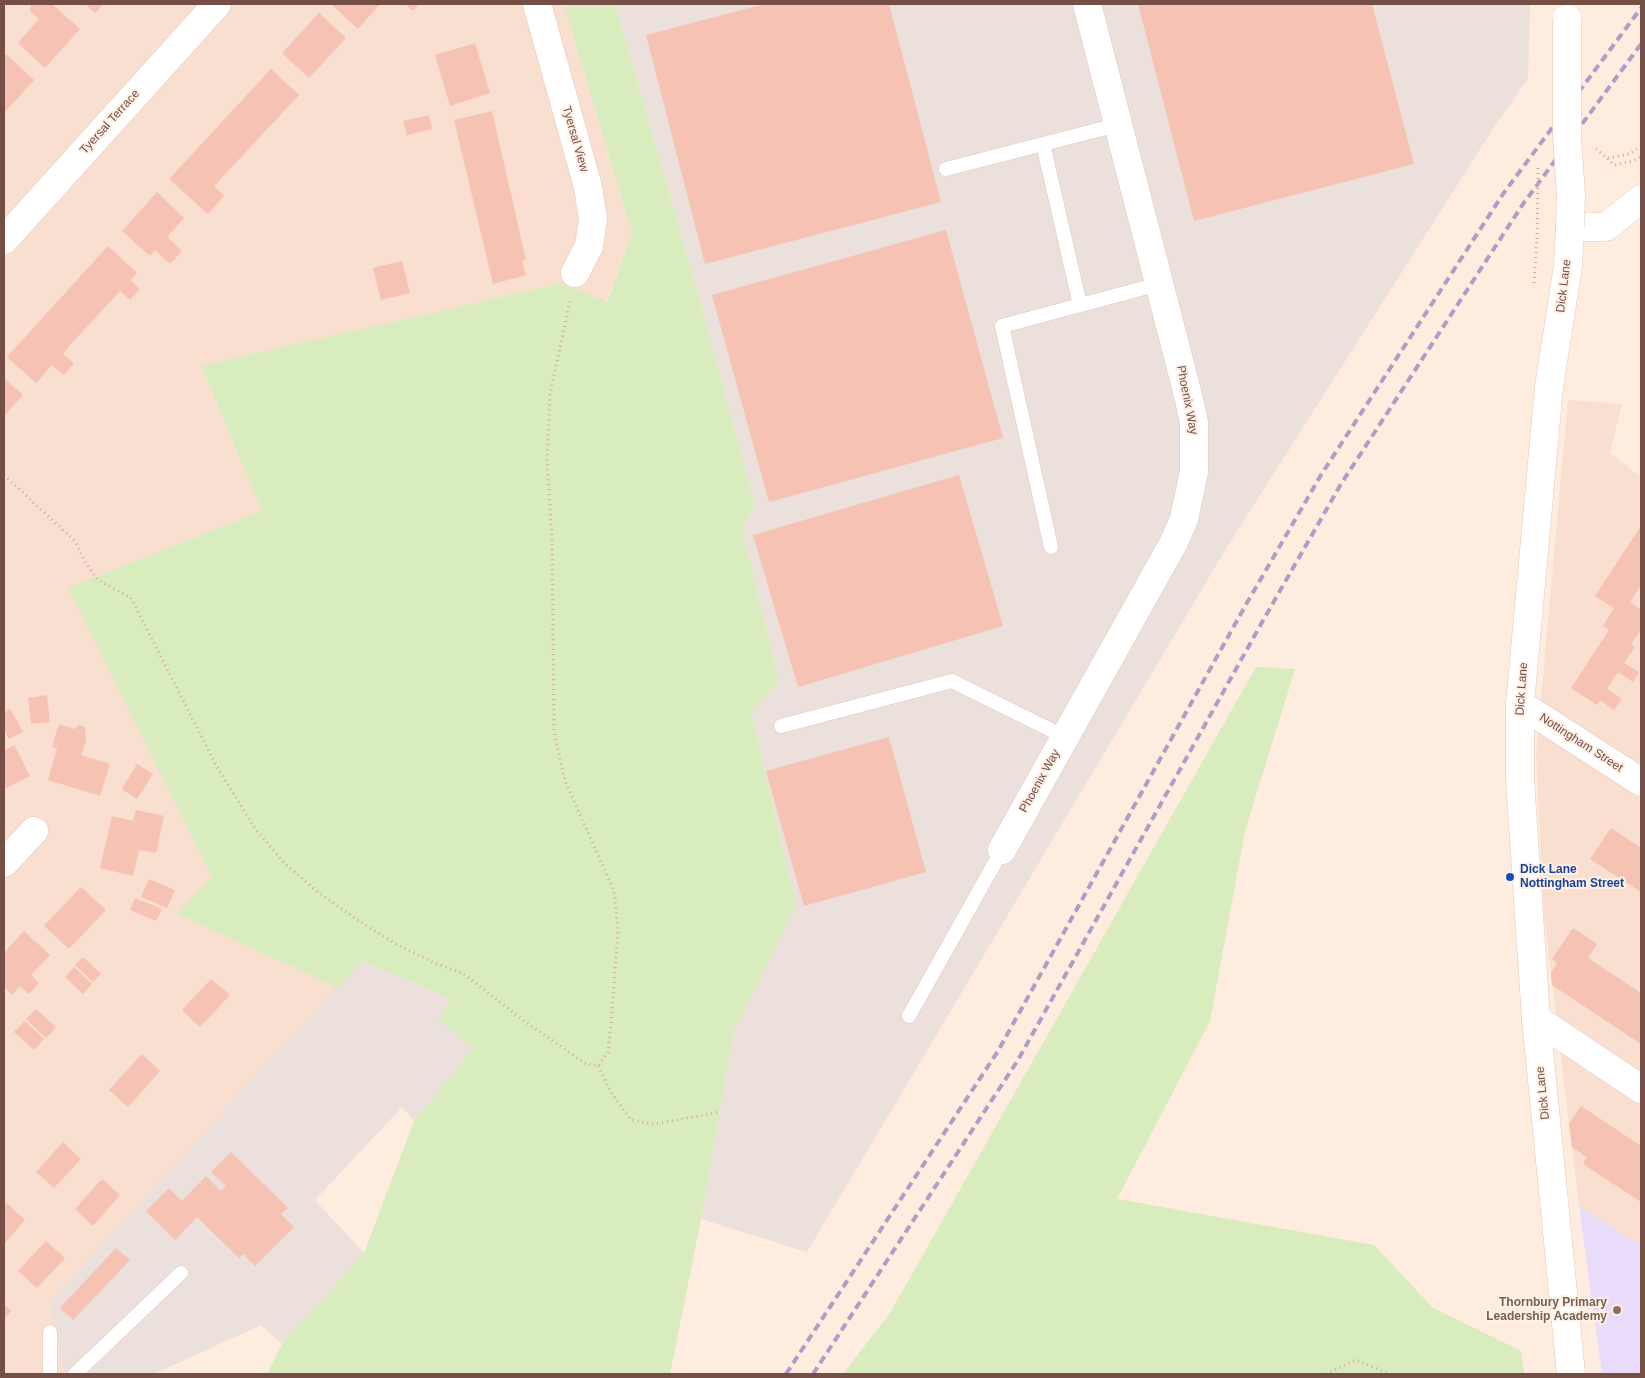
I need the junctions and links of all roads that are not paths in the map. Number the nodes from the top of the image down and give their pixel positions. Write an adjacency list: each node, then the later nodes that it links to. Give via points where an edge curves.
1 (217, 4): 10 (street, Tyersal Terrace)
2 (537, 4): 11 (street, Tyersal View, via 588,187 593,220 589,246)
3 (1086, 4): 5 (street, Phoenix Way)
4 (1568, 12): 9 (street, Dick Lane, bridge)
5 (1117, 125): 6 (lane); 12 (street, Phoenix Way)
6 (1043, 144): 7 (lane); 13 (lane)
7 (946, 169)
8 (1641, 199): 9 (street, via 1606,227)
9 (1570, 228): 15 (street, Dick Lane, via 1567,274 1548,388)
10 (4, 240)
11 (575, 273)
12 (1159, 284): 13 (lane); 17 (street, Phoenix Way, via 1194,423 1195,464 1190,496 1174,542)
13 (1080, 305): 14 (lane, via 1002,326)
14 (1051, 547)
15 (1520, 704): 18 (street, Nottingham Street); 23 (street, Dick Lane, via 1520,779)
16 (781, 726): 17 (lane, via 952,681)
17 (1065, 737): 20 (street, Phoenix Way)
18 (1641, 782)
19 (34, 831): 21 (street)
20 (1002, 850): 22 (lane)
21 (4, 862)
22 (909, 1016)
23 (1536, 1019): 24 (street); 29 (street, Dick Lane)
24 (1641, 1089)
25 (180, 1273): 28 (lane)
26 (50, 1332): 27 (lane)
27 (50, 1374)
28 (75, 1374)
29 (1571, 1374)

